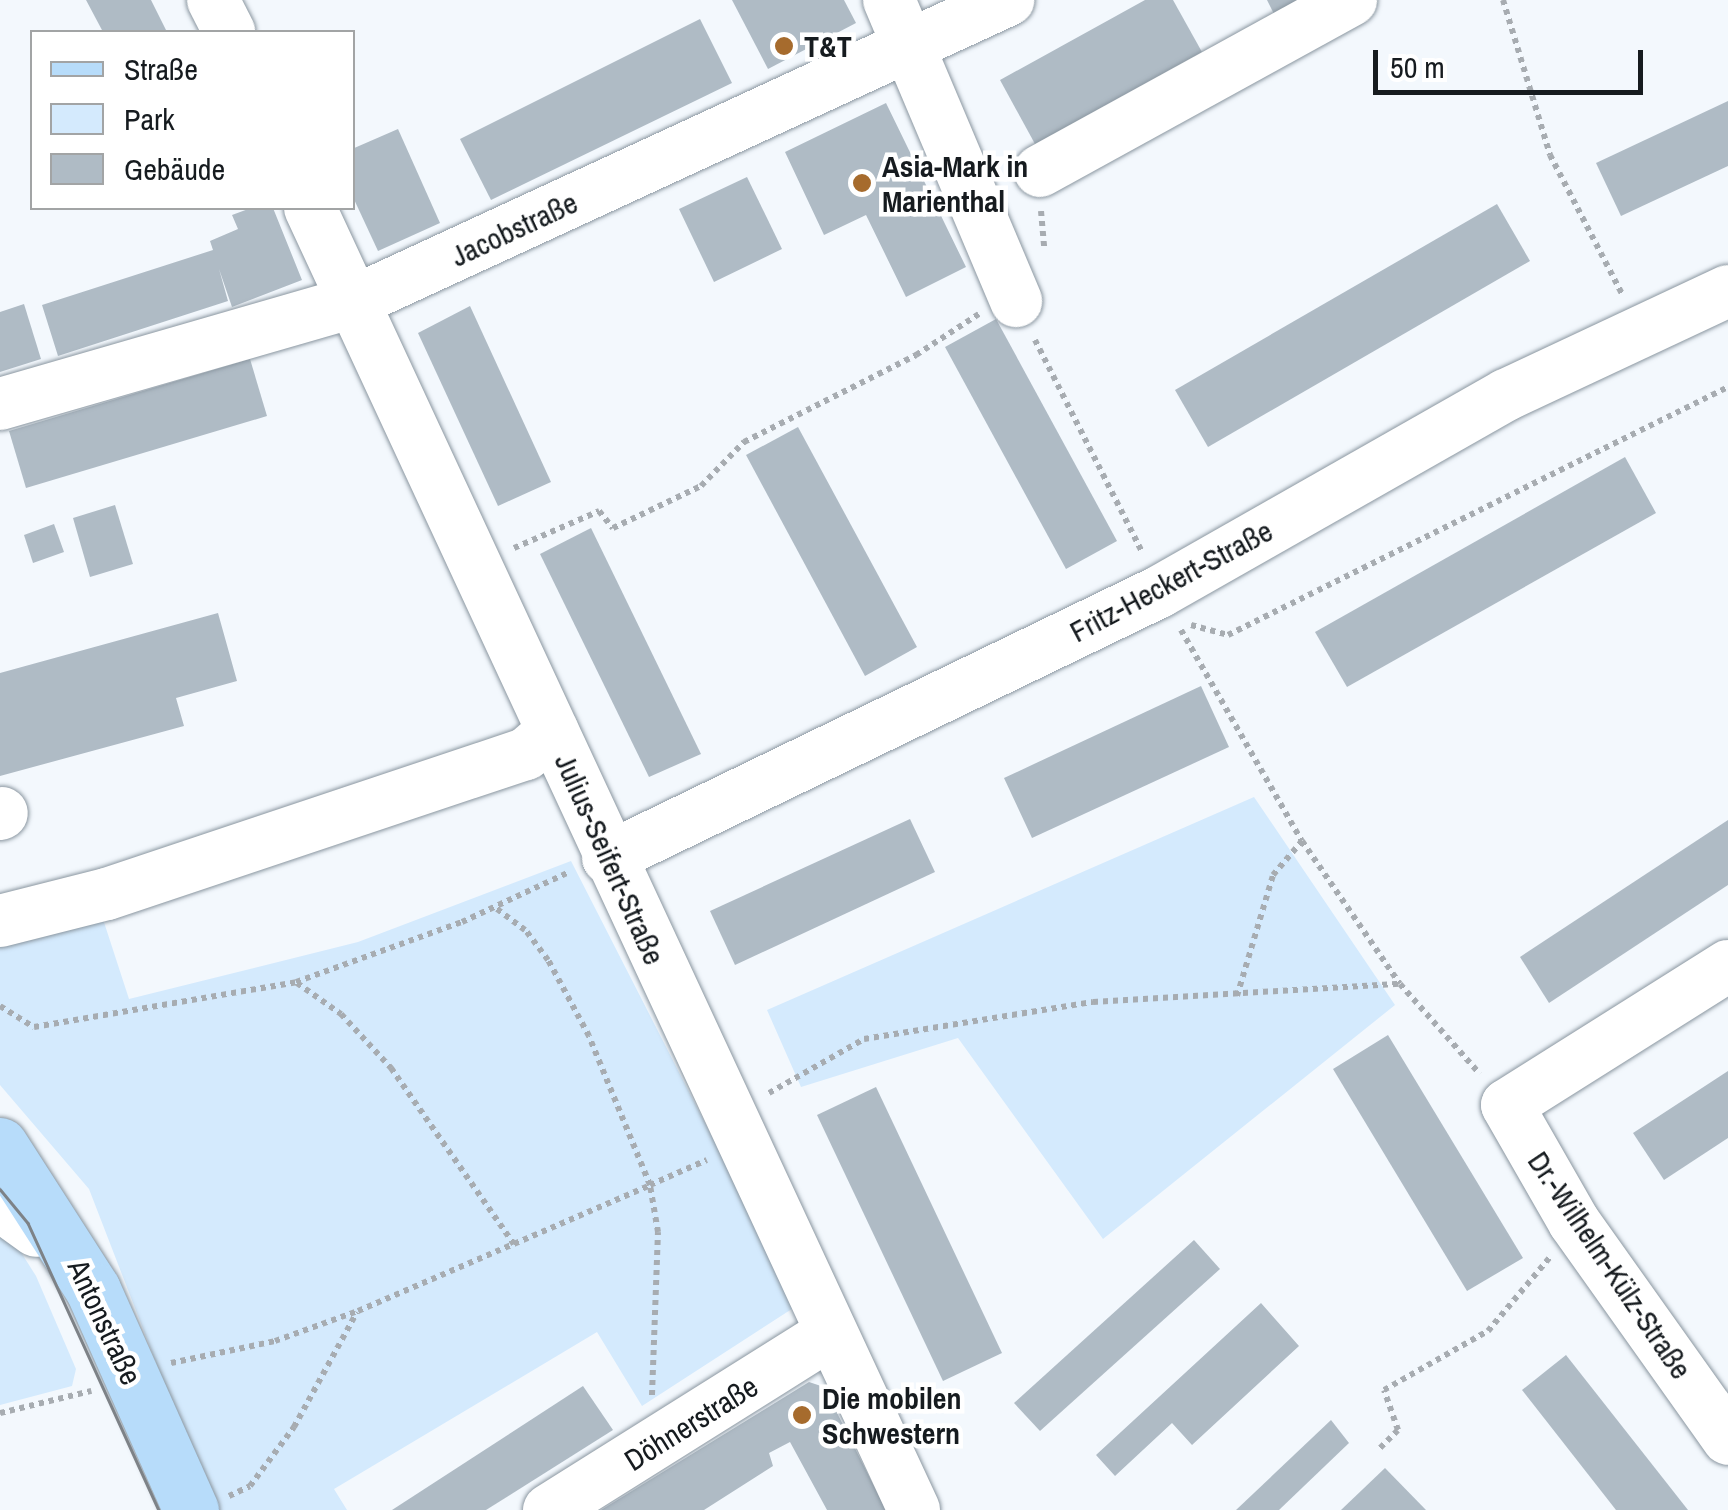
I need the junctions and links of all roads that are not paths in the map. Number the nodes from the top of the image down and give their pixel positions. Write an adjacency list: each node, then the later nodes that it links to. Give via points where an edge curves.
1 (213, 0): 5 (street)
2 (889, 0): 6 (street)
3 (1008, 0): 6 (street, Jacobstraße)
4 (1351, 0): 7 (street)
5 (228, 30)
6 (910, 47): 9 (street); 11 (street, Jacobstraße)
7 (1040, 191)
8 (311, 210): 11 (street, Julius-Seifert-Straße)
9 (1030, 280)
10 (1728, 291): 14 (street, Fritz-Heckert-Straße, via 1506,395 1159,592)
11 (352, 303): 12 (street, Jacobstraße); 13 (street, Julius-Seifert-Straße)
12 (0, 404)
13 (552, 731): 14 (street, Julius-Seifert-Straße); 15 (street, via 526,754 107,894)
14 (608, 858): 18 (street, Julius-Seifert-Straße)
15 (0, 921)
16 (1728, 966): 19 (street, Dr.-Wilhelm-Külz-Straße, via 1507,1105 1574,1222)
17 (13, 1187): 20 (main road, Antonstraße, via 93,1290); 21 (street, Antonstraße)
18 (832, 1334): 22 (street, Döhnerstraße); 23 (street, Julius-Seifert-Straße)
19 (1728, 1439)
20 (206, 1505)
21 (161, 1510)
22 (550, 1510)
23 (914, 1510)

